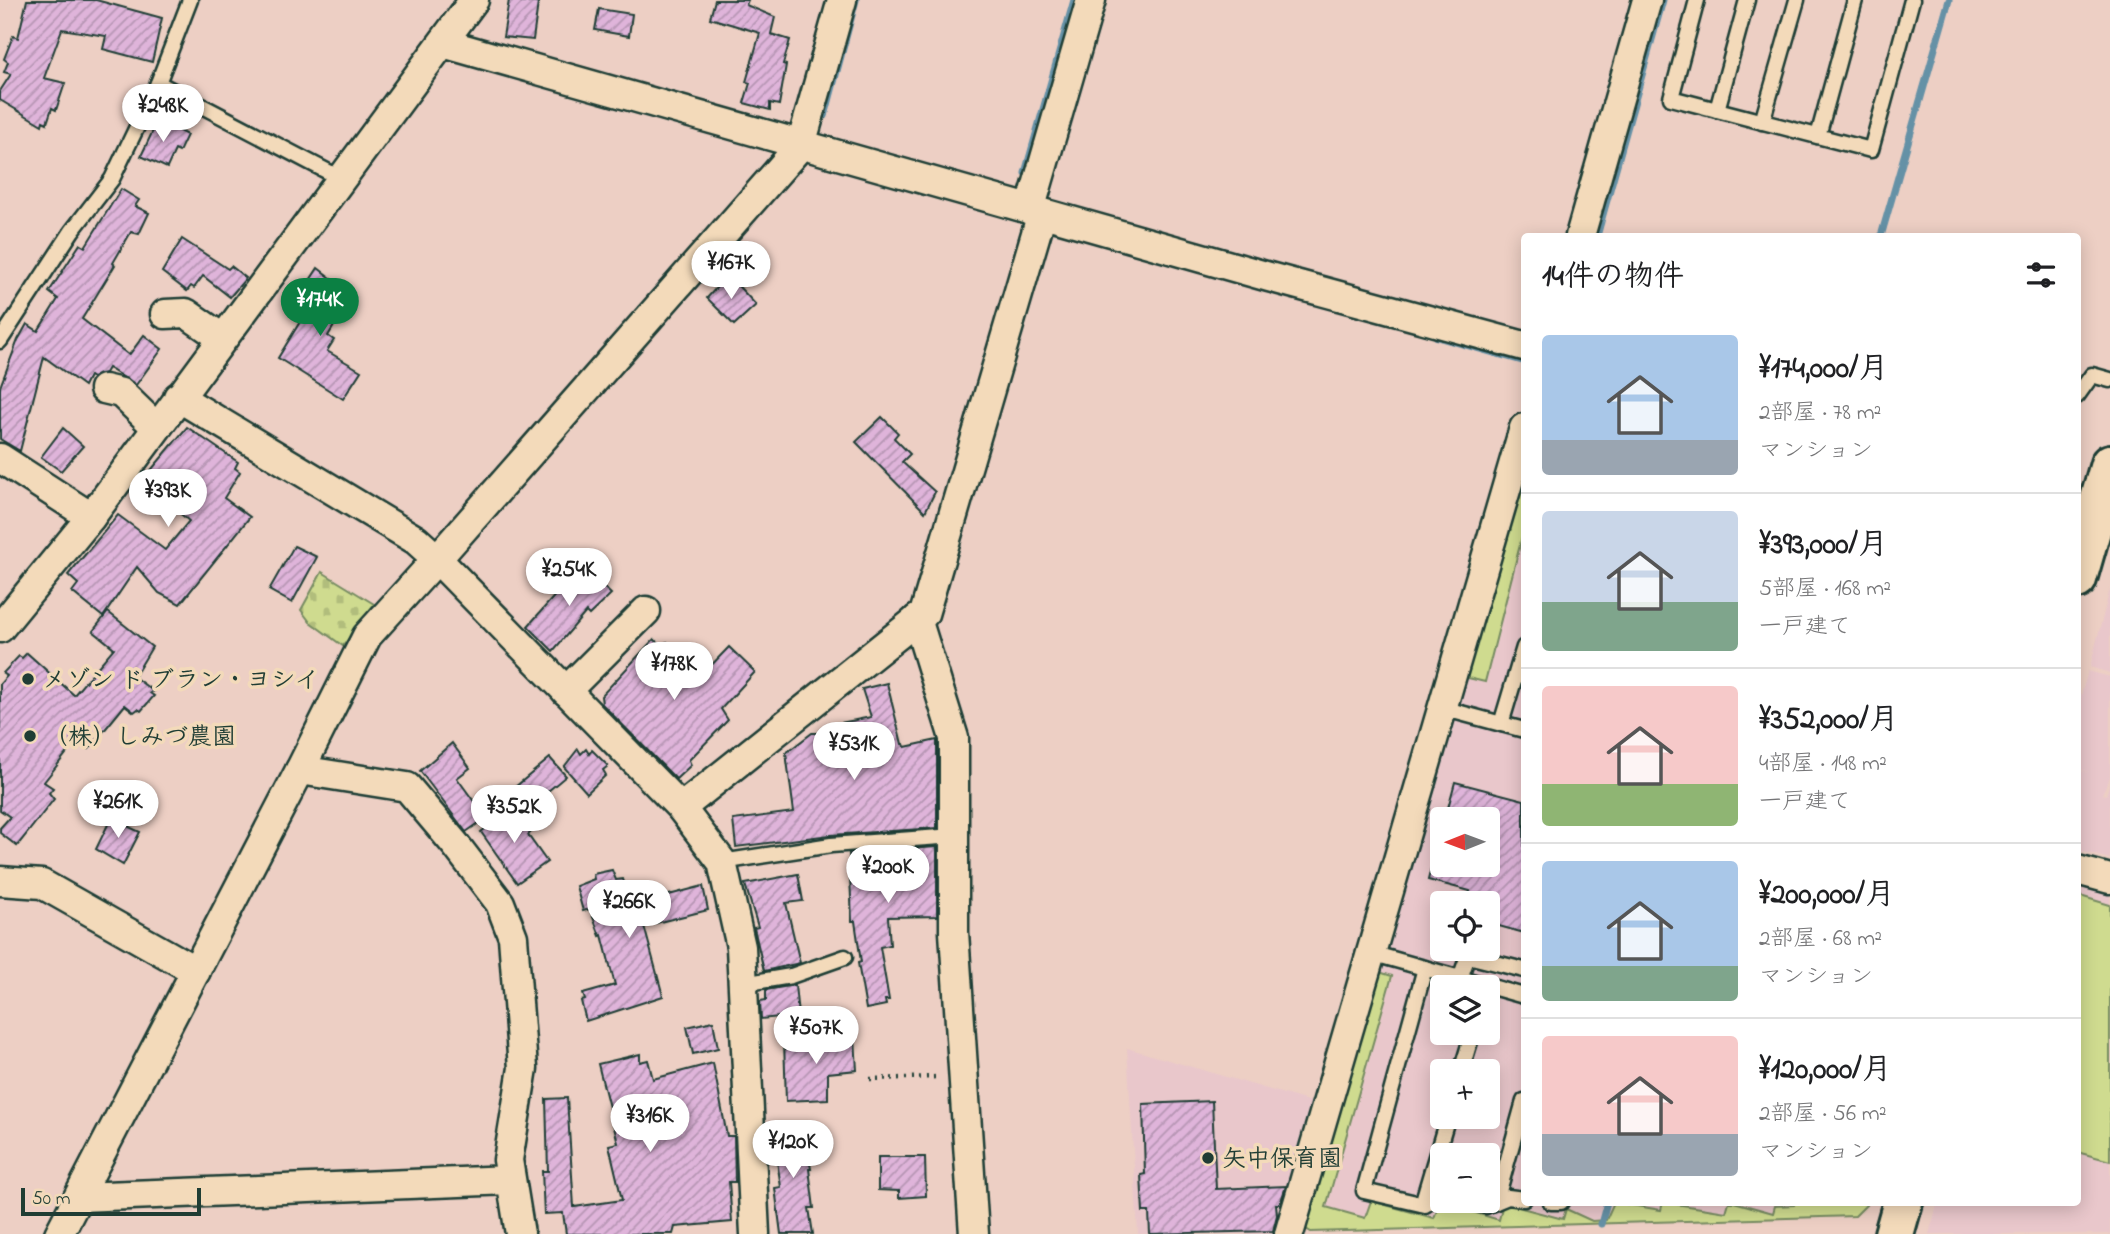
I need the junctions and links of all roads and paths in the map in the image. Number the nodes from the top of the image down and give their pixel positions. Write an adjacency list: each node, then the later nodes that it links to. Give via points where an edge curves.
1 (190, 0): 12 (lane)
2 (474, 0): 11 (street)
3 (842, 0): 16 (street)
4 (1091, 0): 18 (street)
5 (1647, 0): 19 (street)
6 (1697, 0): 13 (lane, via 1671,99)
7 (1747, 0): 13 (lane)
8 (1797, 0): 14 (lane)
9 (1855, 0): 15 (lane)
10 (1912, 0): 15 (lane, via 1871,150)
11 (443, 43): 16 (street); 17 (street)
12 (158, 83): 17 (lane); 22 (lane, via 112,179)
13 (1717, 110): 14 (lane)
14 (1762, 122): 15 (lane)
15 (1818, 136)
16 (801, 145): 18 (street); 34 (street)
17 (342, 178): 21 (street)
18 (1036, 212): 23 (street); 37 (street, via 925,614)
19 (1581, 233)
20 (165, 314): 21 (street, via 186,313)
21 (222, 338): 27 (street)
22 (0, 341)
23 (1521, 345)
24 (2110, 380): 26 (lane, via 2092,375)
25 (104, 389): 28 (street, via 121,393)
26 (2081, 390)
27 (178, 397): 28 (street); 34 (street, via 416,540)
28 (156, 427): 33 (street)
29 (1521, 438): 41 (street)
30 (0, 458): 33 (street)
31 (2110, 464): 32 (street)
32 (2095, 509): 35 (street)
33 (91, 517): 38 (street)
34 (437, 559): 40 (street); 44 (street, via 367,636)
35 (2081, 563)
36 (646, 611): 40 (street)
37 (917, 619): 45 (street); 46 (street, via 954,738)
38 (0, 628)
39 (1521, 657): 42 (lane)
40 (566, 691): 45 (street)
41 (1442, 708): 42 (lane); 51 (street)
42 (1501, 724): 43 (lane)
43 (1521, 729)
44 (300, 770): 55 (street); 65 (street, via 407,787 500,903 513,937 523,1068)
45 (681, 808): 47 (street)
46 (954, 836): 47 (lane, via 831,845); 61 (street, via 954,932)
47 (722, 862): 58 (street, via 741,947)
48 (2081, 871): 49 (street)
49 (2110, 879)
50 (0, 881): 55 (street, via 42,884)
51 (1371, 953): 53 (lane); 77 (street)
52 (845, 957): 58 (lane, via 791,976)
53 (1425, 968): 56 (lane); 71 (lane, via 1364,1191)
54 (1521, 969): 57 (lane, via 1468,956)
55 (196, 971): 67 (street)
56 (1450, 975)
57 (1461, 975)
58 (743, 984): 75 (street)
59 (1500, 990): 60 (lane)
60 (1521, 995)
61 (964, 1077): 62 (path); 76 (street)
62 (870, 1079)
63 (1521, 1112): 66 (lane)
64 (1444, 1129): 71 (lane)
65 (510, 1180): 67 (street); 74 (street)
66 (1500, 1188)
67 (79, 1197): 73 (street)
68 (1521, 1199): 69 (lane)
69 (1500, 1200)
70 (1430, 1201): 71 (lane)
71 (1422, 1204)
72 (1902, 1206): 78 (street)
73 (59, 1234)
74 (520, 1234)
75 (755, 1234)
76 (974, 1234)
77 (1289, 1234)
78 (1894, 1234)

